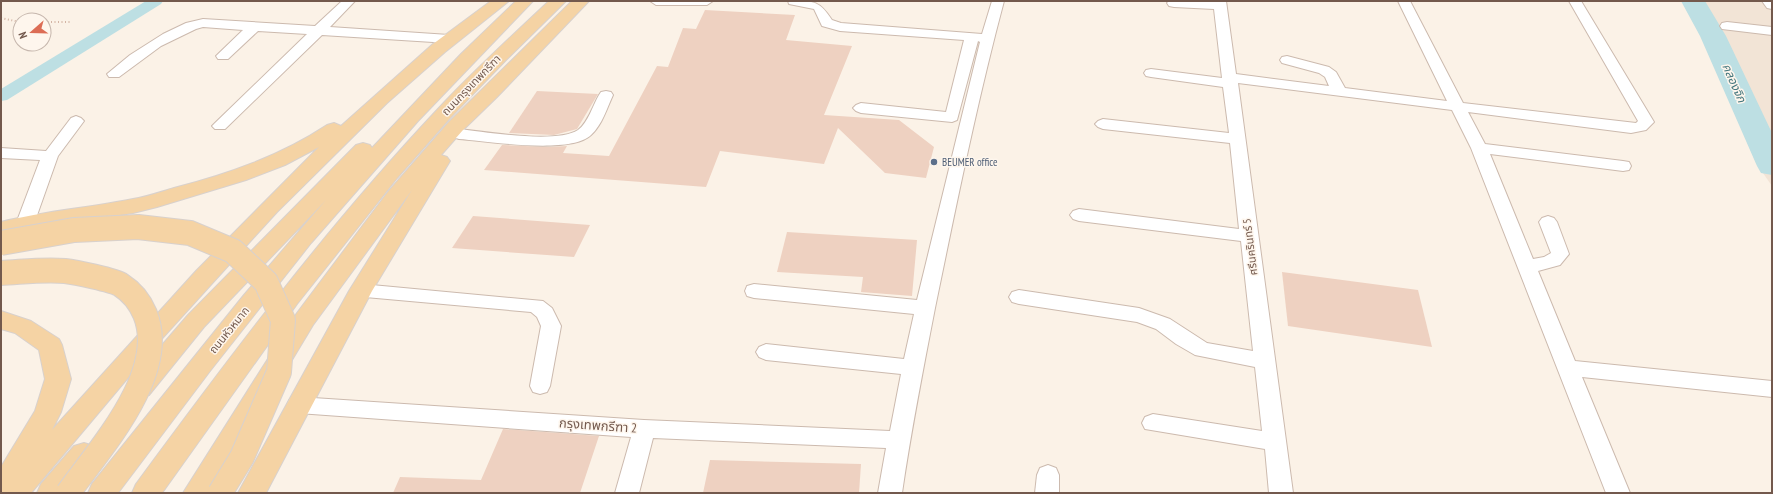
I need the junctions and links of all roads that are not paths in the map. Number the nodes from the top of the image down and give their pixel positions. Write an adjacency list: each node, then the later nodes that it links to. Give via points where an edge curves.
1 (349, 1): 18 (street)
2 (502, 1): 22 (main road)
3 (525, 1): 20 (main road, ถนนกรุงเทพกรีฑา)
4 (558, 1): 73 (main road, ถนนกรุงเทพกรีฑา, via 507,48 389,173 268,325)
5 (580, 1): 30 (main road)
6 (656, 1): 7 (street)
7 (707, 1)
8 (794, 1): 21 (street, via 819,7 828,23 840,27)
9 (998, 1): 21 (street)
10 (1404, 1): 32 (street)
11 (1575, 1): 32 (street, via 1646,122 1641,127 1631,128)
12 (1768, 1): 15 (street)
13 (1174, 3): 14 (street)
14 (1220, 3): 28 (street, ศรีนครินทร์ 5)
15 (1772, 5)
16 (256, 26): 18 (street); 23 (street); 27 (street, via 197,24 180,30 156,44)
17 (1727, 26): 19 (street)
18 (320, 31): 22 (street); 36 (street)
19 (1772, 31)
20 (488, 37): 43 (main road, ถนนกรุงเทพกรีฑา); 70 (main road, via 418,93 287,225 196,321)
21 (980, 38): 33 (street, via 952,117); 55 (street)
22 (449, 39): 25 (main road)
23 (223, 56)
24 (1287, 60): 29 (street, via 1324,70 1331,75)
25 (415, 68): 45 (main road, via 314,143 263,168 210,186 134,206); 69 (main road, bridge, via 332,144 251,228 136,350)
26 (1151, 73): 28 (street)
27 (114, 74)
28 (1230, 80): 29 (street); 38 (street, ศรีนครินทร์ 5)
29 (1339, 91): 32 (street)
30 (491, 93): 37 (main road); 74 (main road, via 430,154 352,253 304,319)
31 (606, 95): 37 (street, via 585,132 572,140 550,142)
32 (1456, 106): 39 (street)
33 (861, 108)
34 (76, 121): 41 (street)
35 (1103, 124): 38 (street)
36 (220, 126)
37 (459, 134): 52 (main road, via 424,185)
38 (1237, 139): 48 (street, ศรีนครินทร์ 5)
39 (1479, 148): 42 (street); 50 (street)
40 (1, 153): 41 (street)
41 (50, 156): 45 (street)
42 (1623, 166)
43 (361, 171): 72 (main road, ถนนหัวหมาก, via 228,330)
44 (1079, 215): 48 (street)
45 (26, 221): 47 (main road)
46 (1548, 222): 50 (street, via 1560,254 1549,263)
47 (1, 229)
48 (1249, 236): 58 (street, ศรีนครินทร์ 5)
49 (1, 243): 75 (main road, bridge, via 74,230 138,227 190,233 232,251 266,282 283,320 279,372 242,457)
50 (1526, 266): 60 (street)
51 (1, 273): 71 (main road, bridge, via 65,272 120,284 140,302 149,324 151,347 141,383 128,409)
52 (360, 291): 61 (street, via 536,306 545,313 550,326); 63 (main road)
53 (754, 291): 55 (street)
54 (1019, 297): 58 (street, via 1139,315 1163,324 1202,350)
55 (926, 308): 59 (street)
56 (1, 320): 68 (main road, via 23,327 50,345 58,379 48,412)
57 (766, 352): 59 (street)
58 (1264, 361): 67 (street, ศรีนครินทร์ 5)
59 (913, 368): 66 (street)
60 (1568, 368): 62 (street); 80 (street)
61 (540, 386)
62 (1772, 389)
63 (298, 405): 65 (street, กรุงเทพกรีฑา 2); 76 (main road)
64 (1153, 424): 67 (street)
65 (644, 428): 66 (street, กรุงเทพกรีฑา 2); 77 (street)
66 (898, 440): 78 (street)
67 (1274, 442): 79 (street, ศรีนครินทร์ 5)
68 (1, 490)
69 (14, 493)
70 (51, 493)
71 (68, 493)
72 (102, 493)
73 (146, 493)
74 (197, 493)
75 (220, 493)
76 (252, 493)
77 (627, 493)
78 (890, 493)
79 (1281, 493)
80 (1618, 493)

